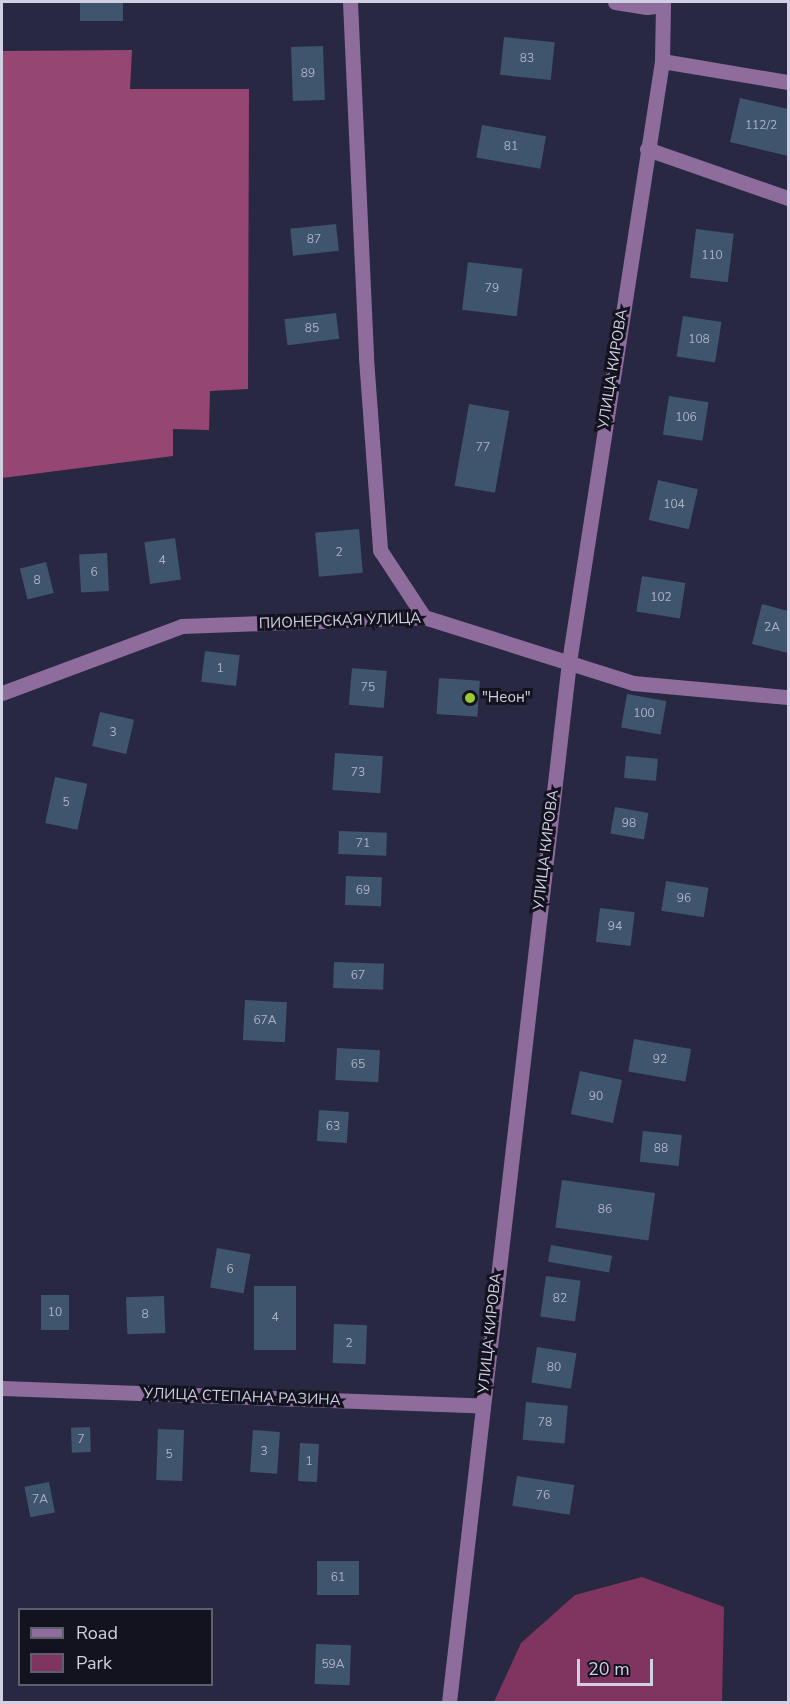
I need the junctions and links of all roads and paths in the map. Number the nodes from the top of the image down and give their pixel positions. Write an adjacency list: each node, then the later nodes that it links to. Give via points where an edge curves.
1 (350, 2): 8 (street, via 366,358 380,550)
2 (615, 2): 3 (street, via 647,8)
3 (663, 3): 4 (street, УЛИЦА КИРОВА)
4 (662, 61): 5 (street); 6 (street, УЛИЦА КИРОВА)
5 (789, 82)
6 (647, 149): 7 (street); 9 (street, УЛИЦА КИРОВА)
7 (789, 198)
8 (424, 617): 9 (street, ПИОНЕРСКАЯ УЛИЦА); 10 (street, ПИОНЕРСКАЯ УЛИЦА, via 182,626)
9 (569, 662): 11 (street, ПИОНЕРСКАЯ УЛИЦА, via 633,683); 13 (street, УЛИЦА КИРОВА)
10 (2, 693)
11 (789, 697)
12 (2, 1389): 13 (street, УЛИЦА СТЕПАНА РАЗИНА)
13 (482, 1406): 14 (street, УЛИЦА КИРОВА)
14 (449, 1702)

